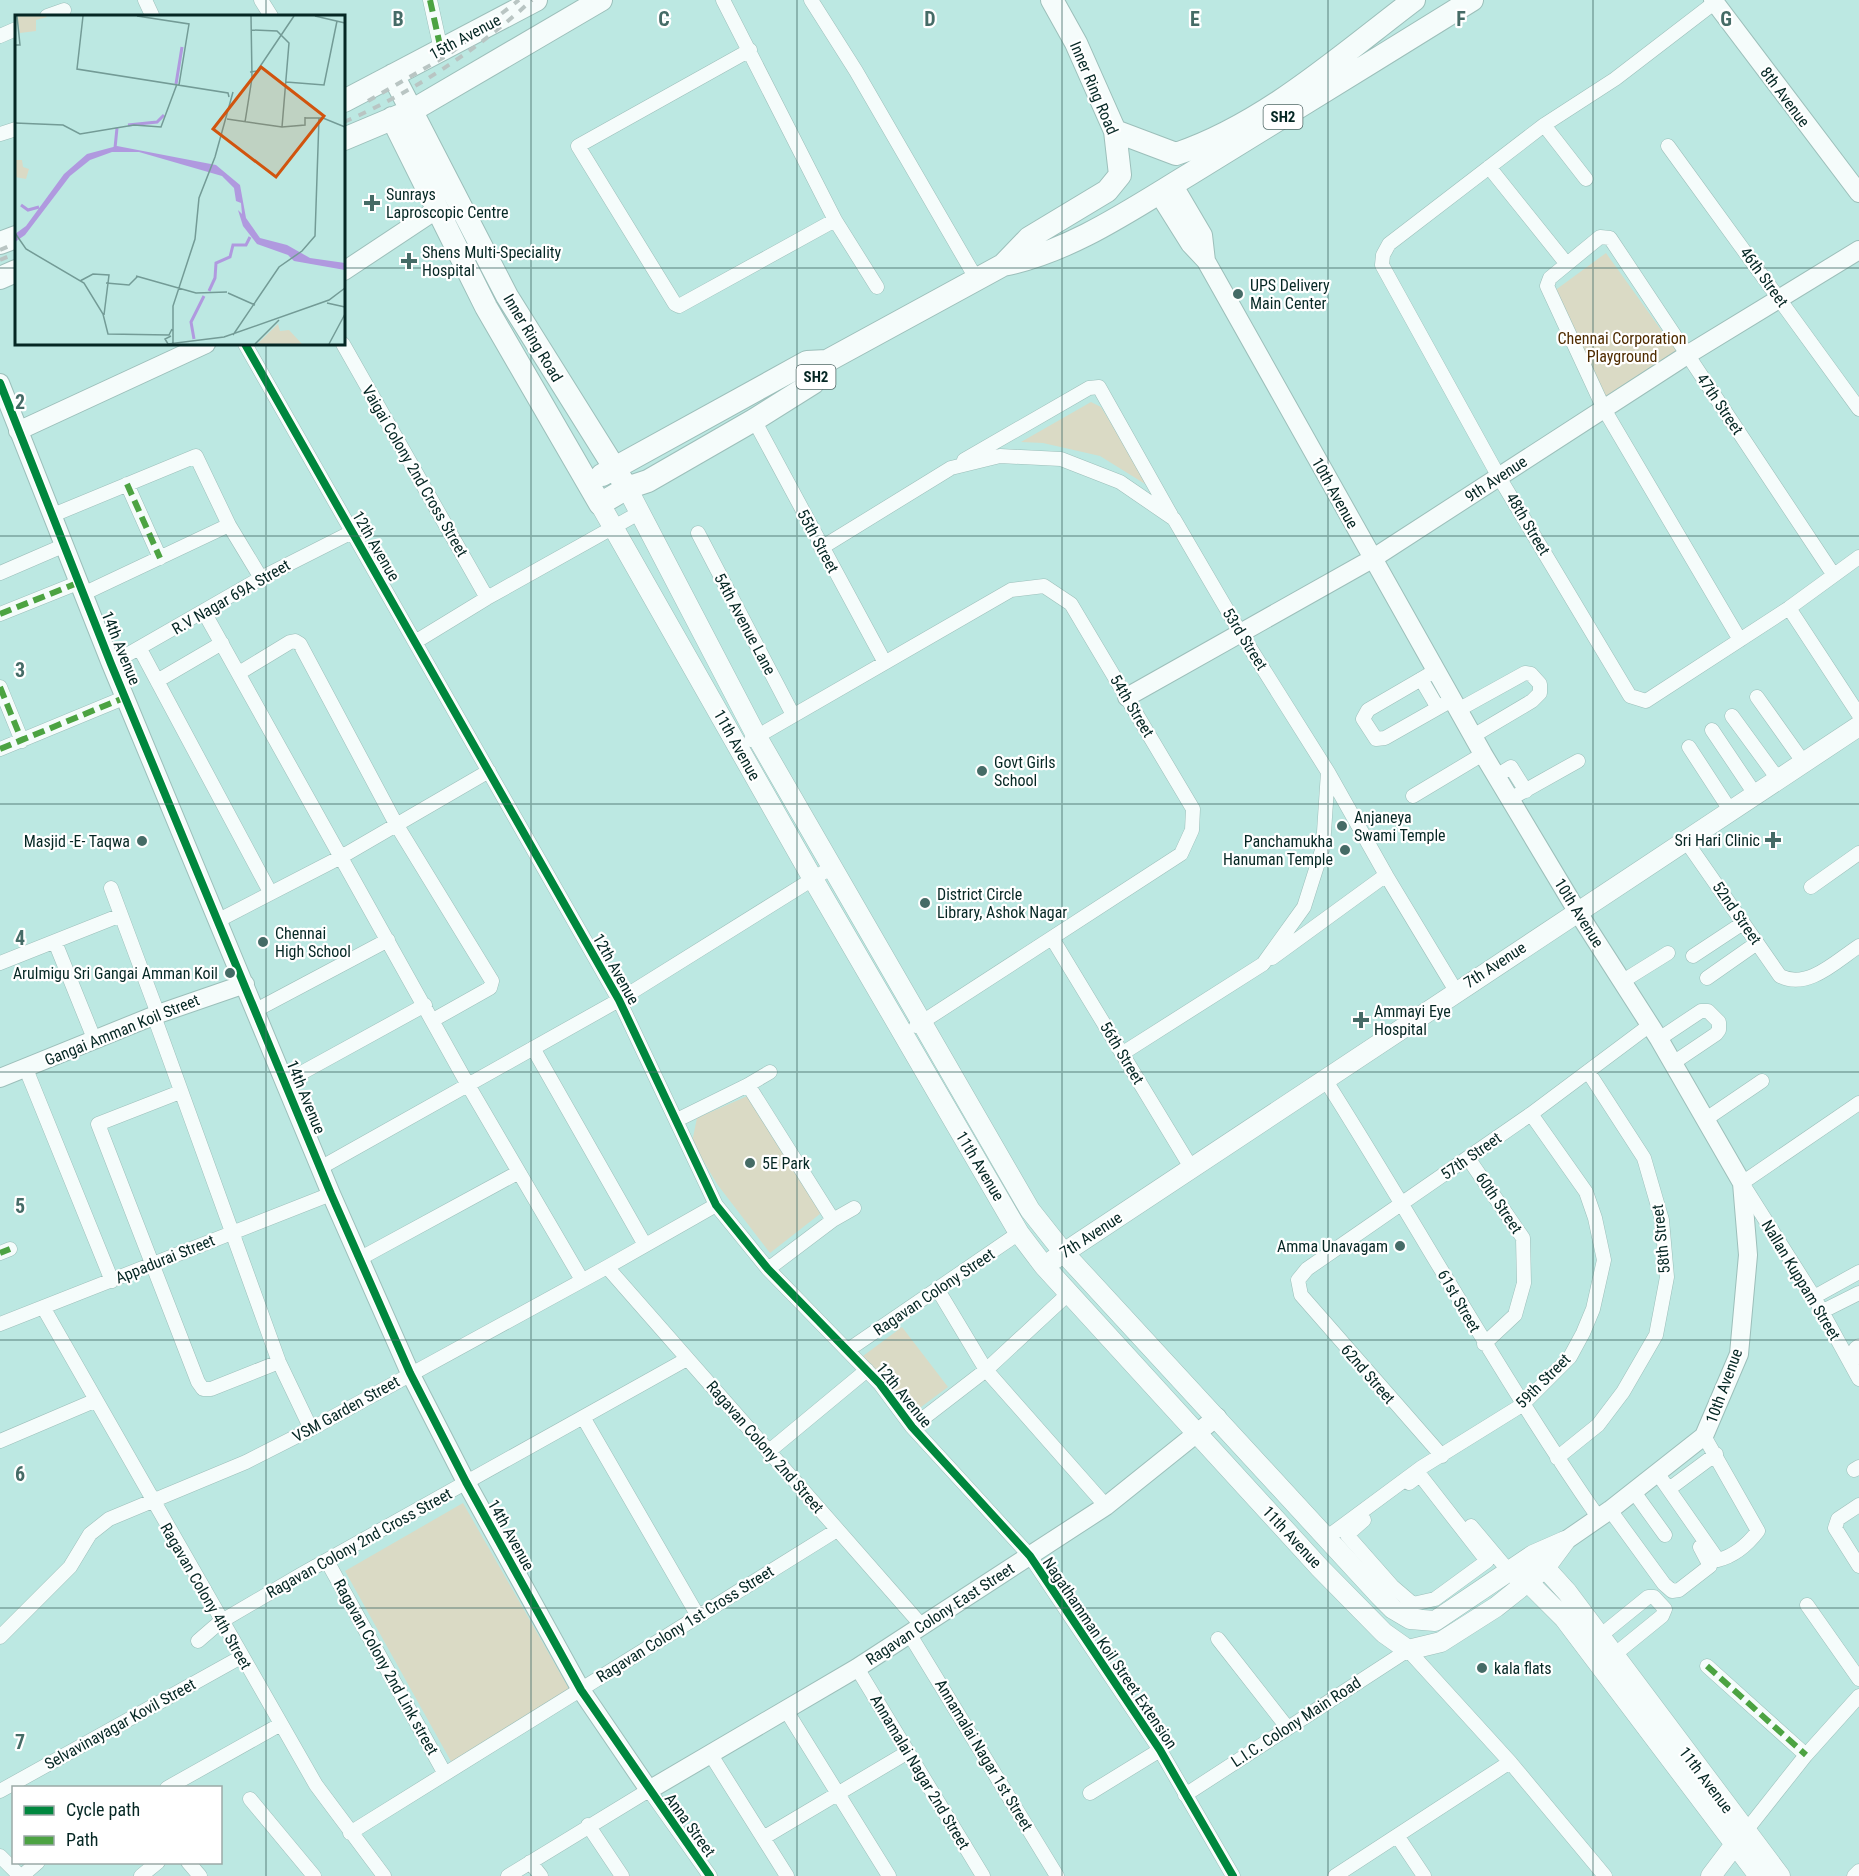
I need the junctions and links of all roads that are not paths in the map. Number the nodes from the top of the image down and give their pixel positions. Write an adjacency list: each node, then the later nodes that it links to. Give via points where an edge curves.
1 (145, 0): 14 (street)
2 (261, 0): 15 (street)
3 (430, 0): 18 (street)
4 (536, 0): 18 (main road, 15th Avenue)
5 (601, 0): 22 (main road)
6 (723, 0): 19 (street)
7 (811, 0): 43 (street)
8 (1052, 0): 25 (main road, Inner Ring Road)
9 (1414, 0): 25 (main road, SH2, via 1294,91 1213,141 1176,154)
10 (1472, 0): 31 (main road, SH2)
11 (1713, 1): 23 (street, via 1614,79); 32 (street, 8th Avenue)
12 (64, 10): 13 (street)
13 (50, 15)
14 (152, 15)
15 (270, 15)
16 (15, 29): 17 (street)
17 (0, 36)
18 (441, 50): 20 (main road, 15th Avenue)
19 (750, 50): 34 (street); 34 (street, via 578,146 679,306)
20 (393, 75): 21 (main road); 22 (main road)
21 (345, 101)
22 (403, 114): 27 (main road); 33 (main road, 11th Avenue); 45 (main road, Inner Ring Road)
23 (1544, 125): 29 (street); 30 (street)
24 (15, 129): 26 (street)
25 (1115, 131): 39 (main road, Inner Ring Road / SH2, via 1120,175 1107,191 1029,238)
26 (0, 134)
27 (345, 139)
28 (1668, 146): 46 (street, 46th Street)
29 (1489, 167): 38 (street); 60 (street, 48th Street, via 1389,244 1382,265)
30 (1586, 179)
31 (1166, 188): 39 (main road, Inner Ring Road / SH2, via 1091,231 1029,260); 75 (street, 10th Avenue, via 1203,235 1206,261)
32 (1859, 193)
33 (436, 210): 40 (street); 47 (main road, 11th Avenue)
34 (835, 220): 44 (street)
35 (15, 237): 36 (main road)
36 (0, 243)
37 (1859, 250): 46 (street, 9th Avenue)
38 (1566, 263): 51 (street, 47th Street, via 1600,237 1610,238); 55 (street, via 1547,286)
39 (1003, 265): 43 (main road, Inner Ring Road / SH2)
40 (345, 270)
41 (15, 271): 42 (main road)
42 (0, 278)
43 (977, 280): 52 (main road, Inner Ring Road / SH2)
44 (878, 287)
45 (507, 296): 47 (main road); 58 (main road, Inner Ring Road)
46 (1781, 299): 51 (street, 9th Avenue); 54 (street, 46th Street)
47 (486, 307): 61 (main road, 11th Avenue)
48 (204, 345): 57 (street)
49 (246, 345): 69 (street, 12th Avenue)
50 (344, 345): 80 (street, Vaigai Colony 2nd Cross Street)
51 (1687, 355): 55 (street, 9th Avenue); 77 (street, 47th Street)
52 (827, 361): 56 (main road, Inner Ring Road / SH2, via 813,383); 58 (main road, via 807,362)
53 (0, 384): 57 (street, 14th Avenue)
54 (1859, 409)
55 (1604, 410): 60 (street, 9th Avenue); 85 (street)
56 (754, 420): 63 (main road, Inner Ring Road / SH2); 72 (street, 55th Street)
57 (18, 431): 65 (street, 14th Avenue)
58 (614, 468): 61 (main road); 63 (main road, Inner Ring Road)
59 (951, 468): 66 (street, 53rd Street, via 1000,456 1061,459 1120,482); 66 (street, via 1089,388 1098,387); 72 (street, 53rd Street)
60 (1499, 477): 75 (street, 9th Avenue); 85 (street, 48th Street, via 1630,696 1646,701)
61 (588, 483): 64 (main road, 11th Avenue)
62 (127, 484): 65 (street); 67 (street, via 196,456); 74 (street)
63 (638, 496): 64 (main road, Inner Ring Road / SH2); 68 (street); 104 (main road, 11th Avenue)
64 (600, 504): 68 (main road, 11th Avenue)
65 (52, 515): 71 (street, 14th Avenue)
66 (1174, 519): 84 (street, 53rd Street)
67 (229, 525): 74 (street); 78 (street)
68 (613, 527): 80 (street); 107 (main road, 11th Avenue)
69 (352, 532): 78 (street, R.V Nagar 69A Street); 86 (street, 12th Avenue)
70 (698, 532): 99 (street, 54th Avenue Lane)
71 (65, 545): 76 (street); 79 (street, 14th Avenue)
72 (821, 548): 89 (street, 55th Street)
73 (1859, 557): 77 (street)
74 (160, 558): 79 (street)
75 (1372, 559): 84 (street, 9th Avenue); 92 (street, 10th Avenue)
76 (0, 573)
77 (1833, 574): 81 (street)
78 (261, 578): 82 (street, R.V Nagar 69A Street)
79 (82, 587): 83 (street); 90 (street, 14th Avenue)
80 (487, 598): 86 (street)
81 (1789, 608): 85 (street); 100 (street)
82 (204, 612): 87 (street); 88 (street, R.V Nagar 69A Street)
83 (0, 614)
84 (1240, 632): 96 (street, 9th Avenue); 114 (street, 53rd Street)
85 (1740, 640)
86 (415, 642): 113 (street, 12th Avenue)
87 (222, 644): 91 (street); 93 (street)
88 (140, 649): 90 (street, R.V Nagar 69A Street); 93 (street)
89 (884, 662): 96 (street, 54th Street, via 1011,590 1044,586 1071,604); 99 (street, 54th Street)
90 (111, 664): 95 (street, 14th Avenue)
91 (239, 673): 120 (street, via 290,642 298,642); 123 (street)
92 (1428, 675): 98 (street, 10th Avenue); 98 (street, via 1368,710 1363,718 1367,728 1376,739 1385,738)
93 (157, 681): 129 (street)
94 (0, 687): 106 (street)
95 (126, 697): 106 (street); 132 (street, 14th Avenue)
96 (1127, 697): 134 (street, 54th Street, via 1193,809 1192,830 1181,854)
97 (1757, 697): 112 (street)
98 (1449, 706): 105 (street, 10th Avenue); 105 (street, via 1525,673 1540,684 1540,693 1532,701)
99 (793, 715): 104 (street, 54th Street)
100 (1859, 715)
101 (1732, 716): 115 (street)
102 (1859, 726): 112 (main road, 7th Avenue)
103 (1712, 730): 116 (street)
104 (757, 736): 107 (street, 54th Street); 124 (main road, 11th Avenue)
105 (1473, 736): 110 (street, 10th Avenue)
106 (22, 741): 109 (street)
107 (739, 747): 126 (main road, 11th Avenue)
108 (1689, 747): 119 (street)
109 (0, 749)
110 (1484, 754): 117 (street, 10th Avenue, via 1496,776); 118 (street)
111 (1578, 761): 117 (street)
112 (1804, 763): 115 (main road, 7th Avenue)
113 (489, 771): 120 (street); 147 (street, 12th Avenue)
114 (1328, 772): 125 (street, 53rd Street); 142 (street, via 1323,847 1304,907)
115 (1778, 779): 116 (main road, 7th Avenue)
116 (1755, 794): 119 (main road, 7th Avenue)
117 (1518, 795): 130 (street, 10th Avenue)
118 (1413, 796)
119 (1730, 810): 121 (main road, 7th Avenue)
120 (396, 825): 123 (street); 151 (street, via 493,984)
121 (1686, 841): 130 (main road, 7th Avenue); 133 (street, 52nd Street)
122 (1858, 855): 127 (street)
123 (341, 857): 129 (street); 135 (street)
124 (832, 867): 126 (street); 152 (main road, 11th Avenue)
125 (1386, 875): 142 (street); 146 (street, 53rd Street)
126 (813, 879): 147 (street); 154 (main road, 11th Avenue)
127 (1811, 887)
128 (111, 888): 131 (street)
129 (270, 892): 132 (street)
130 (1577, 911): 144 (street, 10th Avenue); 146 (main road, 7th Avenue)
131 (121, 915): 136 (street); 150 (street)
132 (219, 920): 145 (street, 14th Avenue)
133 (1743, 923): 137 (street, 52nd Street); 140 (street)
134 (1052, 939): 152 (street, 54th Street); 157 (street, 56th Street)
135 (388, 940): 148 (street); 149 (street)
136 (55, 942): 141 (street); 155 (street)
137 (1757, 943): 138 (street, 52nd Street, via 1780,976 1791,981 1810,978); 143 (street)
138 (1859, 946)
139 (1668, 953): 144 (street)
140 (1693, 956)
141 (0, 963)
142 (1263, 964): 157 (street)
143 (1707, 978)
144 (1623, 981): 153 (street, 10th Avenue)
145 (245, 984): 149 (street, 14th Avenue); 150 (street, Gangai Amman Koil Street)
146 (1456, 991): 163 (main road, 7th Avenue)
147 (619, 1000): 156 (street); 172 (street, 12th Avenue)
148 (425, 1005): 151 (street); 165 (street)
149 (256, 1010): 165 (street, 14th Avenue)
150 (156, 1015): 155 (street, Gangai Amman Koil Street); 168 (street)
151 (433, 1020): 166 (street)
152 (921, 1023): 154 (street, 54th Street); 186 (main road, 11th Avenue, via 1030,1210)
153 (1655, 1032): 158 (street, 10th Avenue); 158 (street, 57th Street, via 1701,1011 1708,1011 1719,1022 1716,1034); 161 (street, 57th Street)
154 (902, 1035): 184 (main road, 11th Avenue)
155 (95, 1041): 159 (street, Gangai Amman Koil Street)
156 (533, 1048): 166 (street); 185 (street)
157 (1123, 1053): 175 (street, 56th Street)
158 (1673, 1063): 171 (street, 10th Avenue)
159 (26, 1069): 162 (street, Gangai Amman Koil Street); 194 (street)
160 (770, 1072): 167 (street)
161 (1589, 1073): 170 (street, 57th Street); 225 (street, 58th Street, via 1644,1158 1662,1220 1666,1277 1656,1335 1623,1392 1598,1425)
162 (0, 1078)
163 (1326, 1081): 175 (main road, 7th Avenue); 179 (street, 61st Street)
164 (1762, 1081): 171 (street)
165 (285, 1082): 174 (street, 14th Avenue)
166 (468, 1085): 174 (street); 176 (street)
167 (748, 1085): 172 (street); 182 (street)
168 (180, 1092): 183 (street); 188 (street, via 98,1124)
169 (1859, 1103): 177 (street)
170 (1531, 1114): 173 (street, 57th Street); 214 (street, 59th Street, via 1586,1192 1604,1260 1593,1309 1570,1357)
171 (1706, 1119): 177 (street, 10th Avenue)
172 (677, 1120): 180 (street, 12th Avenue)
173 (1468, 1158): 179 (street, 57th Street); 203 (street, 60th Street, via 1523,1238 1524,1283 1515,1315)
174 (320, 1168): 178 (street, 14th Avenue)
175 (1192, 1169): 186 (main road, 7th Avenue)
176 (519, 1172): 187 (street); 193 (street)
177 (1742, 1183): 199 (street, Nallan Kuppam Street); 220 (street, 10th Avenue, via 1748,1255 1739,1354)
178 (331, 1194): 183 (street, Appadurai Street); 187 (street, 14th Avenue)
179 (1403, 1202): 195 (street, 57th Street, via 1306,1269 1298,1280); 203 (street, 61st Street)
180 (716, 1205): 185 (street, VSM Garden Street); 191 (street, 12th Avenue)
181 (854, 1208): 182 (street)
182 (833, 1220): 191 (street)
183 (231, 1232): 188 (street, Appadurai Street); 208 (street)
184 (1019, 1233): 189 (main road, 11th Avenue); 196 (street, Ragavan Colony Street)
185 (645, 1245): 190 (street, VSM Garden Street)
186 (1064, 1253): 189 (main road, 7th Avenue); 216 (main road, 11th Avenue)
187 (358, 1259): 211 (street, 14th Avenue)
188 (151, 1264): 194 (street, Appadurai Street); 208 (street, via 203,1389)
189 (1044, 1266): 198 (main road, 11th Avenue)
190 (607, 1267): 193 (street, VSM Garden Street); 206 (street, Ragavan Colony 2nd Street)
191 (768, 1269): 205 (street, 12th Avenue)
192 (1859, 1272): 199 (street)
193 (582, 1280): 211 (street, VSM Garden Street)
194 (112, 1281): 200 (street, Appadurai Street)
195 (1298, 1289): 224 (street, 62nd Street)
196 (938, 1290): 205 (street, Ragavan Colony Street); 210 (street)
197 (1859, 1293): 201 (street)
198 (1068, 1294): 210 (street); 219 (main road, 11th Avenue)
199 (1814, 1297): 201 (street, Nallan Kuppam Street)
200 (43, 1307): 202 (street, Appadurai Street); 213 (street, Ragavan Colony 4th Street)
201 (1821, 1312): 207 (street, Nallan Kuppam Street)
202 (0, 1324)
203 (1484, 1344): 214 (street, 61st Street)
204 (1859, 1346): 207 (street)
205 (848, 1350): 209 (street, 12th Avenue)
206 (687, 1359): 215 (street, Ragavan Colony 2nd Cross Street); 222 (street, Ragavan Colony 2nd Street)
207 (1856, 1360): 212 (street, Nallan Kuppam Street)
208 (279, 1362): 218 (street)
209 (867, 1370): 217 (street, 12th Avenue); 222 (street)
210 (986, 1370): 217 (street); 233 (street)
211 (410, 1373): 218 (street, VSM Garden Street); 228 (street, 14th Avenue)
212 (1859, 1379)
213 (94, 1401): 221 (street); 231 (street, Ragavan Colony 4th Street)
214 (1522, 1405): 224 (street, 59th Street); 225 (street, 61st Street)
215 (583, 1416): 228 (street, Ragavan Colony 2nd Cross Street); 248 (street)
216 (1217, 1417): 219 (street, Ragavan Colony East Street); 238 (main road, 11th Avenue)
217 (912, 1427): 240 (street, 12th Avenue)
218 (311, 1429): 231 (street, VSM Garden Street, via 246,1462)
219 (1197, 1435): 233 (street, Ragavan Colony East Street); 255 (main road, 11th Avenue, via 1320,1568 1384,1633)
220 (1704, 1436): 223 (street); 227 (street, 10th Avenue)
221 (0, 1441)
222 (768, 1452): 235 (street, Ragavan Colony 2nd Street)
223 (1716, 1454): 229 (street); 229 (street, via 1758,1531 1728,1557 1718,1560)
224 (1442, 1456): 226 (street, 59th Street)
225 (1557, 1458): 234 (street, 61st Street)
226 (1422, 1467): 238 (street, 59th Street); 244 (street)
227 (1658, 1474): 229 (street); 230 (street, 10th Avenue)
228 (466, 1482): 241 (street, Ragavan Colony 2nd Cross Street); 261 (street, 14th Avenue)
229 (1669, 1489)
230 (1634, 1492): 234 (street, 10th Avenue); 237 (street)
231 (152, 1501): 249 (street, Ragavan Colony 4th Street); 252 (street, VSM Garden Street, via 109,1519 90,1534 70,1567)
232 (1859, 1505): 243 (street, via 1838,1519 1835,1528)
233 (1106, 1506): 240 (street, Ragavan Colony East Street)
234 (1604, 1514): 236 (street, 61st Street, via 1672,1591 1679,1590 1710,1566); 239 (street, 10th Avenue)
235 (837, 1530): 248 (street, Ragavan Colony 1st Cross Street); 250 (street, Ragavan Colony 2nd Street)
236 (1688, 1531)
237 (1665, 1535)
238 (1326, 1538): 246 (main road, 11th Avenue)
239 (1565, 1541): 242 (main road, 11th Avenue)
240 (1030, 1556): 250 (street, Ragavan Colony East Street); 266 (street, Nagathamman Koil Street Extension)
241 (327, 1561): 249 (street, Ragavan Colony 2nd Cross Street); 271 (street, Ragavan Colony 2nd Link street)
242 (1539, 1562): 244 (main road, 11th Avenue); 245 (main road, 11th Avenue); 251 (main road, 11th Avenue)
243 (1859, 1566)
244 (1508, 1570): 245 (main road, 11th Avenue); 246 (main road, 11th Avenue, via 1435,1621 1410,1620 1393,1609)
245 (1528, 1582): 255 (main road, 11th Avenue, via 1441,1642); 283 (main road, 11th Avenue, via 1564,1618)
246 (1386, 1591): 246 (street, via 1413,1604 1435,1599 1487,1561 1420,1475 1347,1535)
247 (1807, 1605): 260 (street)
248 (698, 1616): 261 (street, Ragavan Colony 1st Cross Street)
249 (220, 1622): 254 (street, Ragavan Colony 2nd Cross Street); 257 (street, Ragavan Colony 4th Street)
250 (916, 1631): 259 (street, Ragavan Colony East Street); 302 (street, Annamalai Nagar 1st Street)
251 (1602, 1634): 256 (main road, 11th Avenue); 256 (street, via 1648,1597 1654,1597 1665,1609 1662,1616)
252 (0, 1636)
253 (1218, 1639): 265 (street)
254 (198, 1641)
255 (1408, 1650): 265 (street, L.I.C. Colony Main Road); 270 (street)
256 (1617, 1652): 283 (main road, 11th Avenue)
257 (241, 1657): 264 (street, Ragavan Colony 4th Street); 273 (street, Selvavinayagar Kovil Street)
258 (1707, 1666): 269 (street)
259 (857, 1668): 263 (street, Ragavan Colony East Street); 267 (street, Annamalai Nagar 2nd Street)
260 (1859, 1679)
261 (581, 1690): 271 (street, Ragavan Colony 1st Cross Street); 274 (street, 14th Avenue)
262 (1859, 1696): 269 (street)
263 (786, 1710): 268 (street, Ragavan Colony East Street); 276 (street)
264 (281, 1724): 272 (street); 280 (street, Ragavan Colony 4th Street, via 316,1785)
265 (1287, 1727): 277 (street, L.I.C. Colony Main Road)
266 (1160, 1750): 275 (street); 277 (street, Nagathamman Koil Street Extension)
267 (908, 1752): 276 (street); 301 (street, Annamalai Nagar 2nd Street)
268 (711, 1755): 274 (street, Ragavan Colony East Street); 282 (street)
269 (1806, 1755): 283 (street)
270 (1509, 1762): 281 (street); 306 (street)
271 (445, 1774): 280 (street, Ragavan Colony 1st Cross Street)
272 (171, 1786)
273 (0, 1791)
274 (649, 1791): 279 (street); 298 (street, Anna Street)
275 (1090, 1793)
276 (838, 1795): 282 (street); 300 (street)
277 (1185, 1795): 303 (street, Nagathamman Koil Street Extension)
278 (250, 1799): 293 (street)
279 (588, 1826): 285 (street); 297 (street)
280 (350, 1833): 294 (street, Ragavan Colony 4th Street)
281 (1398, 1837): 304 (street); 305 (street)
282 (763, 1838): 299 (street)
283 (1740, 1838): 307 (main road); 308 (main road, 11th Avenue); 309 (main road, 11th Avenue)
284 (0, 1856): 290 (street)
285 (530, 1862): 295 (street); 296 (street)
286 (37, 1864): 290 (street)
287 (157, 1864): 291 (street)
288 (189, 1864): 292 (street)
289 (1859, 1871): 310 (street)
290 (21, 1876)
291 (141, 1876)
292 (200, 1876)
293 (314, 1876)
294 (384, 1876)
295 (508, 1876)
296 (541, 1876)
297 (622, 1876)
298 (710, 1876)
299 (787, 1876)
300 (889, 1876)
301 (983, 1876)
302 (1057, 1876)
303 (1233, 1876)
304 (1338, 1876)
305 (1424, 1876)
306 (1605, 1876)
307 (1712, 1876)
308 (1759, 1876)
309 (1780, 1876)
310 (1854, 1876)

